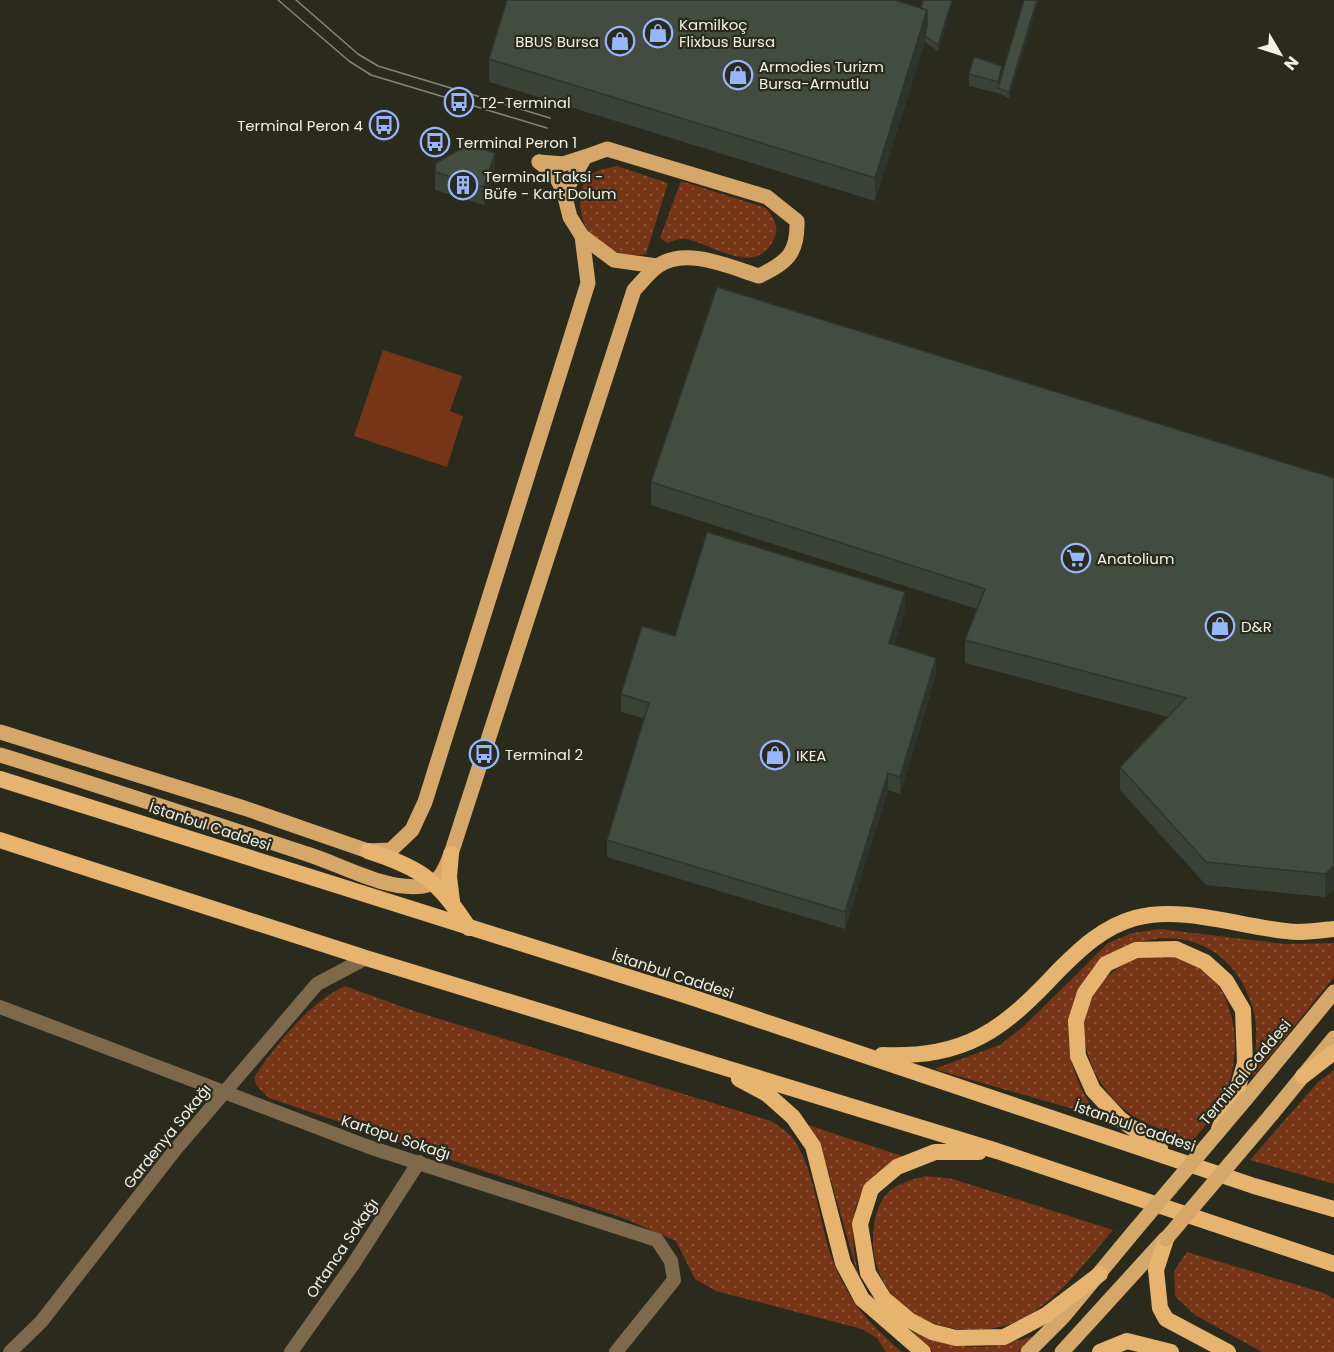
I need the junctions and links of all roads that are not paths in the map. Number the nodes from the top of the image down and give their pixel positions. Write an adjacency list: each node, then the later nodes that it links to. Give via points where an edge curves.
1 (585, 157): 2 (main road); 2 (main road, via 563,164 539,162 555,174); 4 (main road, via 608,149 767,197 797,221 798,242 790,256 759,276 704,260 681,258)
2 (564, 193): 3 (main road, via 570,217)
3 (582, 236): 4 (main road, via 614,260); 9 (main road, via 588,283 425,802 412,830 391,850)
4 (657, 266): 10 (main road, via 634,290)
5 (0, 732): 9 (main road)
6 (0, 755): 11 (main road, via 382,881 411,887)
7 (0, 779): 13 (highway, İstanbul Caddesi)
8 (0, 840): 15 (highway)
9 (368, 851): 11 (highway, via 408,866)
10 (452, 854): 11 (main road); 12 (highway, via 448,877)
11 (434, 883): 12 (highway)
12 (452, 902): 13 (highway)
13 (469, 928): 20 (highway, İstanbul Caddesi)
14 (1334, 929): 20 (highway, via 1298,932 1183,916 1135,918 1098,934 1023,1006 995,1029 966,1044 911,1056)
15 (366, 958): 21 (highway); 23 (street, Gardenya Sokağı, via 317,984)
16 (1334, 992): 24 (main road, Terminal Caddesi)
17 (0, 1007): 23 (street, Kartopu Sokağı)
18 (1334, 1038): 22 (main road)
19 (1334, 1052): 22 (highway)
20 (860, 1054): 27 (highway, İstanbul Caddesi)
21 (701, 1059): 26 (highway); 40 (highway, via 767,1094 793,1117 813,1146 843,1263 862,1299)
22 (1303, 1076): 33 (main road, bridge)
23 (224, 1093): 28 (street, Kartopu Sokağı); 37 (street, Gardenya Sokağı, via 41,1322)
24 (1241, 1094): 25 (highway, bridge); 27 (highway, via 1245,1063 1243,1010 1226,981 1205,962 1176,949 1136,951 1106,964 1085,993 1076,1021 1078,1056 1093,1090 1120,1119)
25 (1216, 1134): 35 (main road, Terminal Caddesi, bridge)
26 (997, 1151): 32 (highway); 35 (highway, via 935,1152 897,1167 871,1189 860,1224 868,1273 884,1299 909,1320 932,1332 956,1338 1004,1337 1046,1315)
27 (1173, 1158): 29 (highway, İstanbul Caddesi)
28 (419, 1162): 38 (street, Ortanca Sokağı); 39 (street, Kartopu Sokağı, via 657,1240 671,1261 674,1280)
29 (1254, 1186): 30 (highway); 31 (highway, İstanbul Caddesi)
30 (1334, 1201)
31 (1334, 1209)
32 (1211, 1224): 34 (highway); 36 (highway)
33 (1166, 1239): 42 (main road); 45 (highway, via 1156,1270 1160,1308 1166,1319)
34 (1334, 1264)
35 (1100, 1274): 41 (main road, Terminal Caddesi)
36 (1334, 1275)
37 (10, 1352)
38 (291, 1352)
39 (616, 1352)
40 (922, 1352)
41 (1028, 1352)
42 (1062, 1352)
43 (1100, 1352): 44 (highway, via 1127,1341)
44 (1171, 1352)
45 (1228, 1352)

